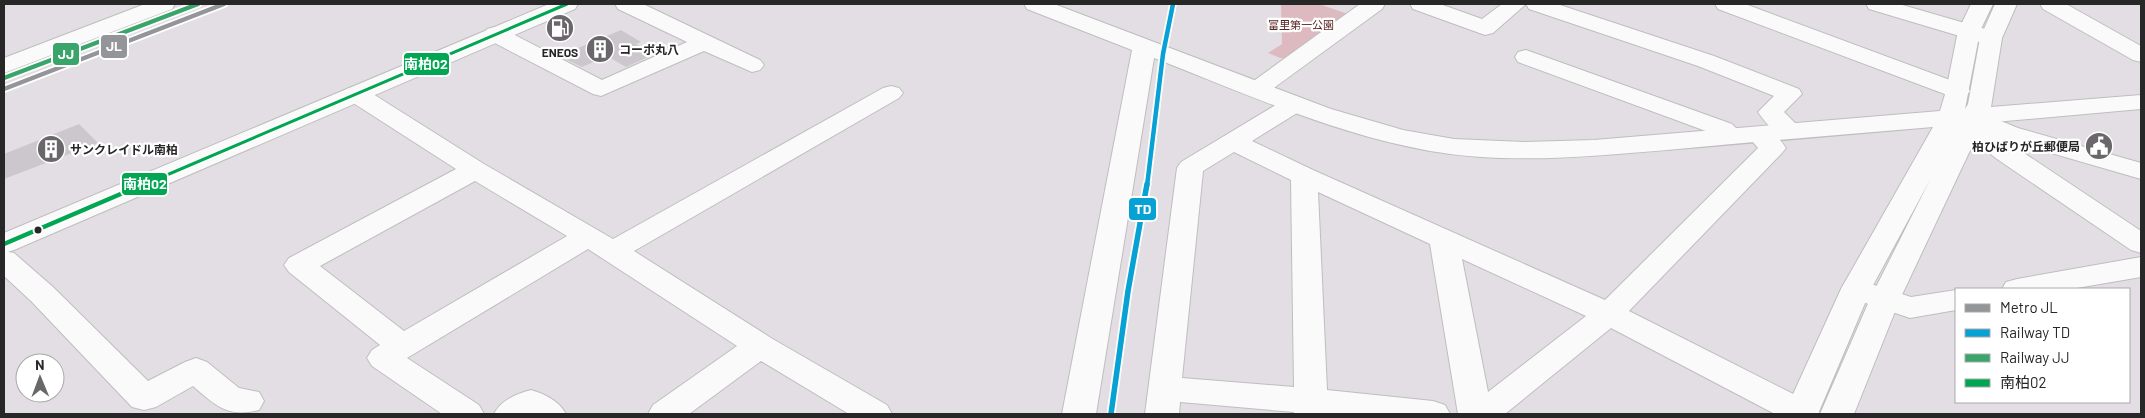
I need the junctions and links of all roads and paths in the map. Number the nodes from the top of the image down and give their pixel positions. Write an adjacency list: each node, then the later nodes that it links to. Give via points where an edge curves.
1 (164, 4): 21 (street)
2 (567, 4): 14 (street)
3 (626, 4): 16 (street)
4 (1035, 4): 17 (street)
5 (1374, 4): 22 (street)
6 (1421, 4): 7 (street, via 1485,28)
7 (1516, 4)
8 (1537, 4): 29 (street, via 1706,61 1790,94 1770,112)
9 (1726, 4): 23 (street)
10 (1877, 4): 15 (street)
11 (1982, 4): 15 (street)
12 (2006, 4): 15 (street)
13 (2051, 4): 18 (street)
14 (495, 34): 16 (street, via 601,89); 25 (street)
15 (1980, 35): 23 (street); 28 (street, via 1980,104)
16 (705, 42): 20 (street)
17 (1144, 47): 22 (street); 57 (street)
18 (2141, 55)
19 (1526, 57): 30 (street)
20 (752, 65)
21 (4, 66)
22 (1256, 90): 27 (street)
23 (1958, 91): 28 (street)
24 (891, 93): 39 (street)
25 (356, 94): 32 (street); 37 (street)
26 (2141, 102): 28 (street)
27 (1293, 105): 30 (street, via 1385,133 1474,148 1560,150); 31 (street)
28 (1964, 120): 29 (street); 33 (street); 38 (street, via 2006,154); 43 (street); 44 (street)
29 (1790, 132): 30 (street)
30 (1745, 135): 46 (street, via 1773,148)
31 (1234, 142): 34 (street); 50 (street, via 1190,168)
32 (475, 170): 35 (street); 47 (street, via 299,265)
33 (2141, 171)
34 (1304, 176): 36 (street); 51 (street)
35 (587, 237): 39 (street); 47 (street)
36 (1444, 240): 46 (street); 59 (street)
37 (4, 244)
38 (2141, 244)
39 (613, 251): 48 (street)
40 (4, 260): 49 (street, via 144,398 196,370 231,400)
41 (2141, 267): 42 (street)
42 (2023, 288)
43 (1856, 289): 44 (street); 61 (street)
44 (1885, 299): 45 (street, via 1910,308); 62 (street)
45 (1955, 300)
46 (1609, 314): 60 (street); 61 (street)
47 (402, 346): 53 (street, via 383,358)
48 (760, 346): 52 (street); 56 (street)
49 (247, 401)
50 (1163, 402): 51 (street)
51 (1311, 408): 58 (street)
52 (860, 411)
53 (467, 414)
54 (511, 414): 55 (street, via 532,402)
55 (549, 414)
56 (665, 414)
57 (1079, 414)
58 (1433, 414)
59 (1475, 414)
60 (1482, 414)
61 (1802, 414)
62 (1837, 414)

